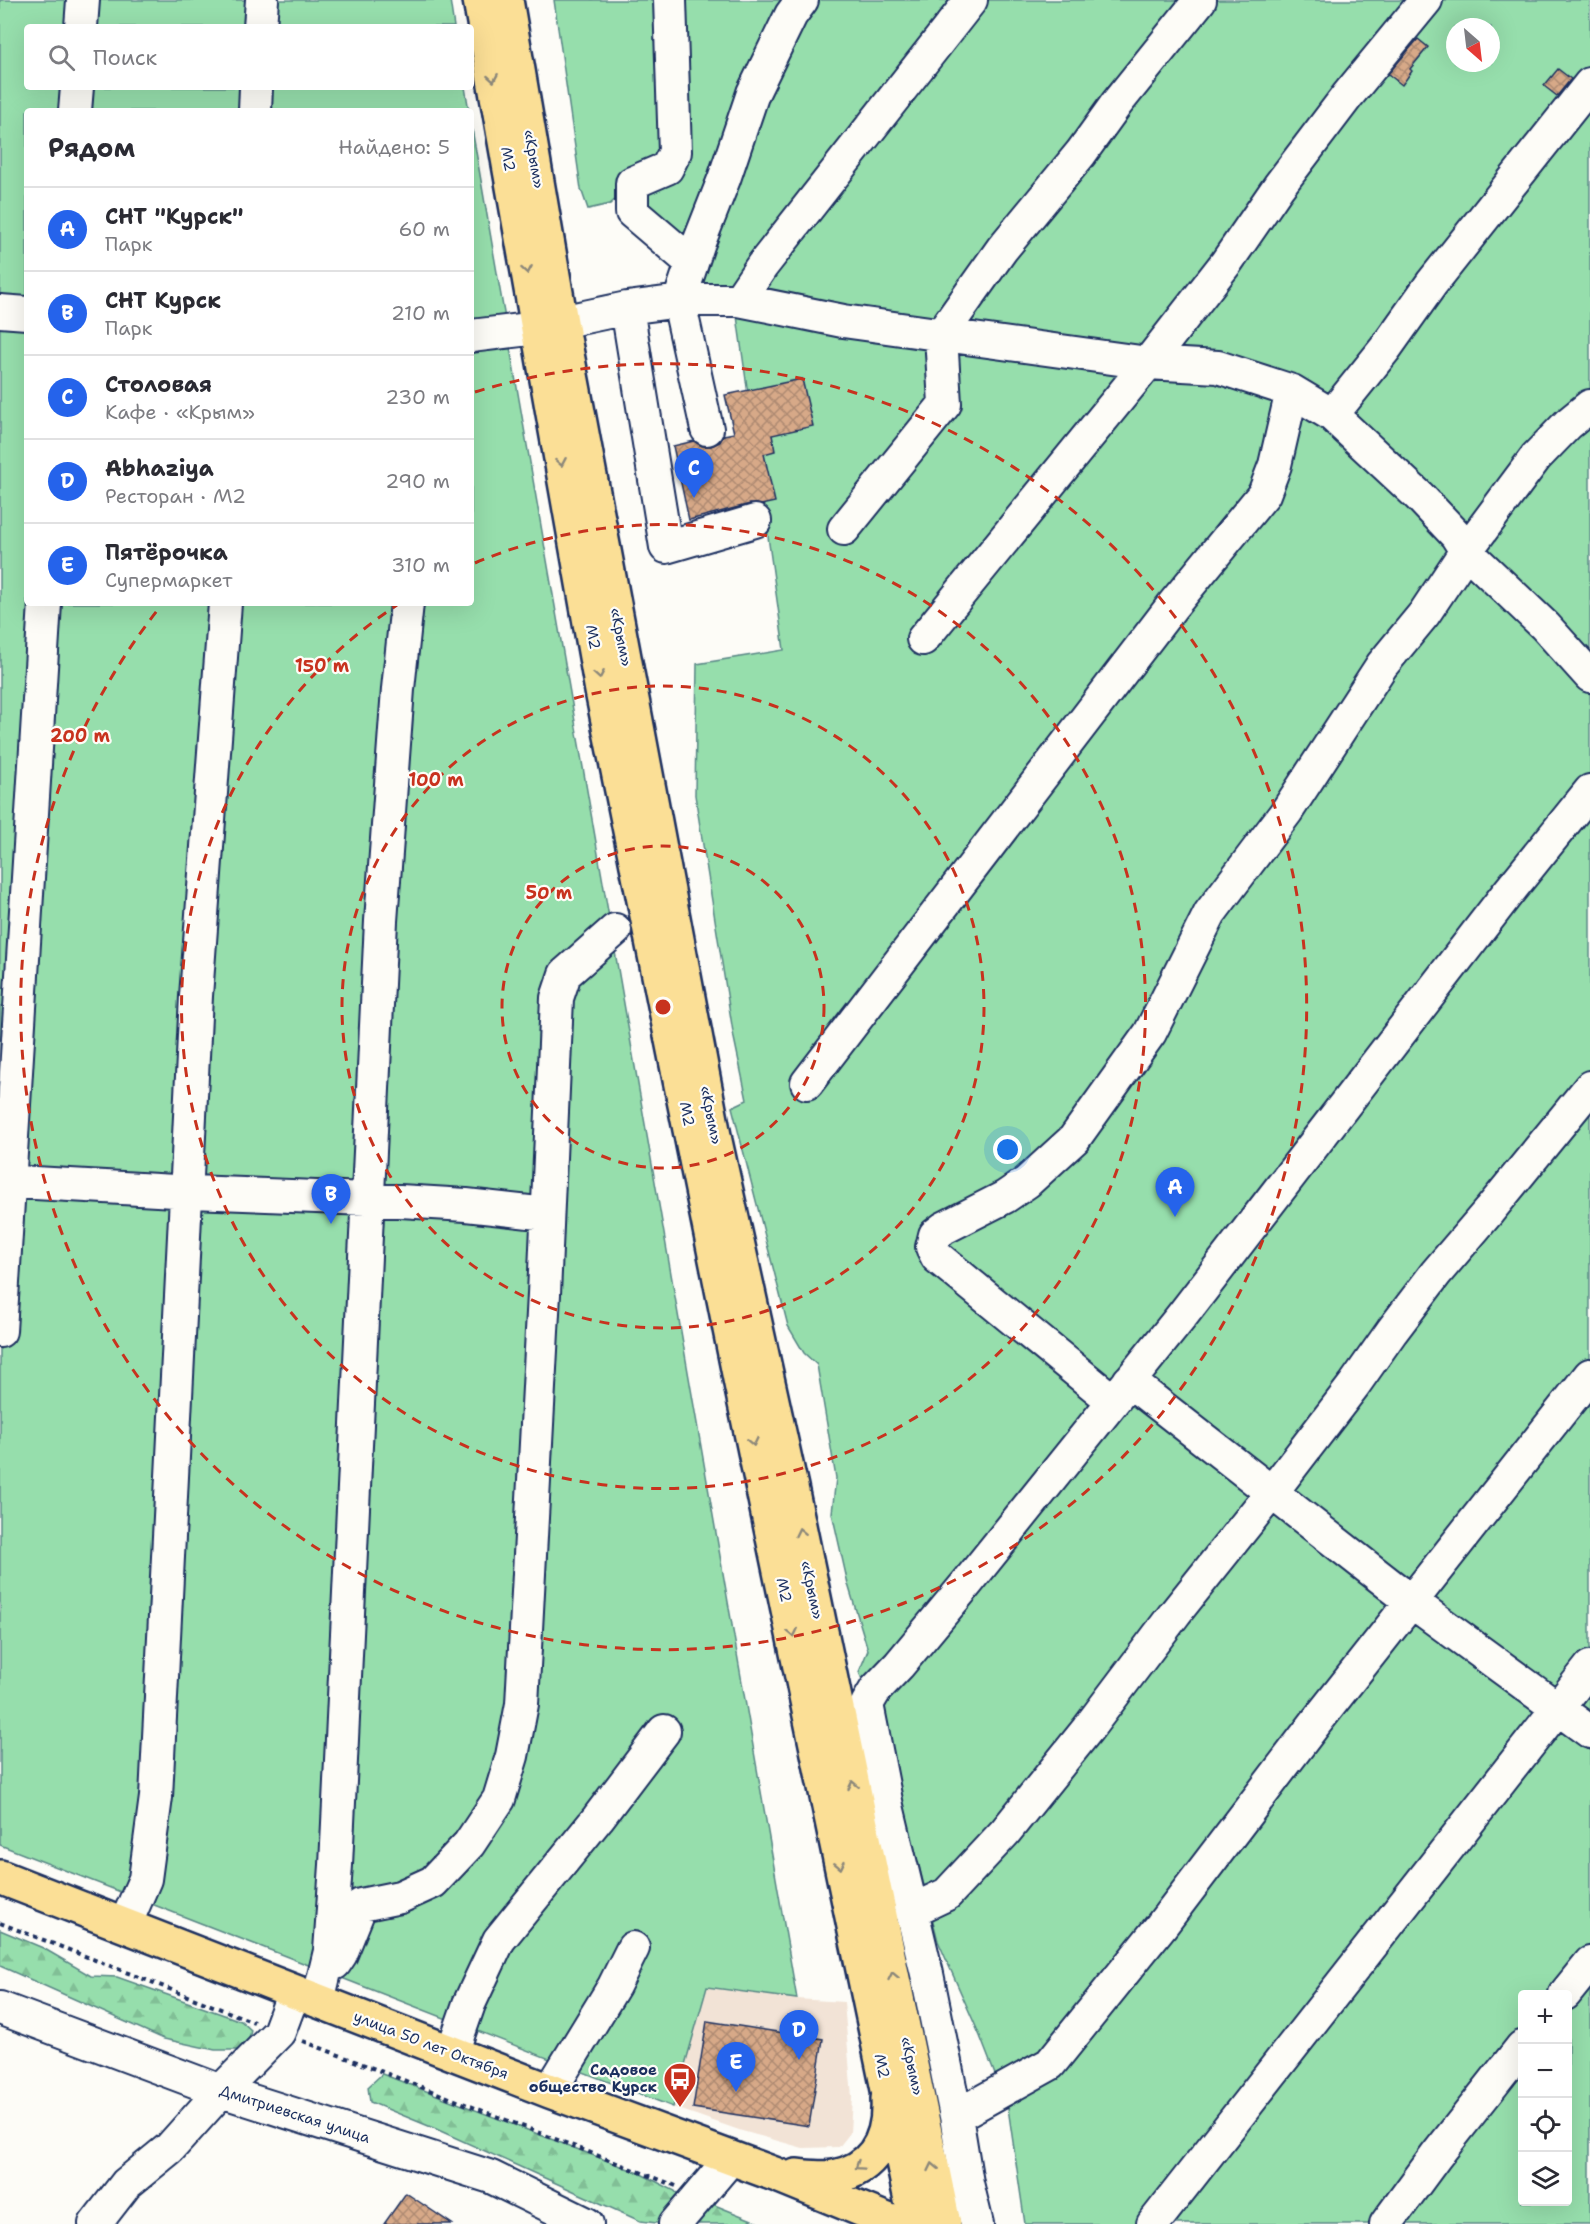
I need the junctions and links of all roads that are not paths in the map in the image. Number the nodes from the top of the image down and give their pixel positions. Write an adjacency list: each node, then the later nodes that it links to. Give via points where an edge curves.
1 (83, 0): 10 (street)
2 (261, 0): 11 (street)
3 (480, 0): 23 (main road, М2, one-way to 23)
4 (506, 0): 23 (main road, «Крым»)
5 (670, 0): 17 (street, via 675,152 667,168 632,183 632,212)
6 (802, 0): 17 (street, via 753,93)
7 (971, 0): 18 (street)
8 (1200, 0): 24 (street, via 1002,249)
9 (1426, 0): 26 (street, via 1348,95)
10 (81, 24)
11 (260, 24)
12 (1590, 84): 29 (street)
13 (77, 90): 15 (street)
14 (256, 90): 16 (street)
15 (75, 108)
16 (255, 108)
17 (692, 263): 19 (street)
18 (739, 300): 19 (street); 24 (street, via 843,321)
19 (679, 302): 20 (street); 30 (street)
20 (627, 308): 23 (street); 31 (street, via 666,547)
21 (0, 311): 22 (street)
22 (24, 313)
23 (550, 325): 25 (street); 68 (main road, М2, one-way to 68, via 602,691); 77 (main road, «Крым», one-way to 23, via 715,1141)
24 (941, 334): 26 (street); 32 (street, via 945,404)
25 (474, 336)
26 (1148, 363): 27 (street, via 1218,367); 37 (street)
27 (1292, 391): 29 (street); 41 (street, via 1275,465 1264,494 1173,605)
28 (1590, 406): 33 (street, via 1536,458)
29 (1332, 415): 33 (street, via 1456,535)
30 (707, 429)
31 (755, 521)
32 (844, 529)
33 (1466, 551): 38 (street, via 1545,626); 49 (street, via 1424,614 1383,665 1266,841 1210,913 1150,1034 1074,1139 1027,1182 935,1235 932,1247 937,1257)
34 (45, 606): 43 (street)
35 (225, 606): 44 (street)
36 (408, 606): 45 (street, via 382,910)
37 (923, 639)
38 (1590, 676)
39 (1590, 791): 49 (street)
40 (615, 930): 46 (street, via 565,974 557,998)
41 (807, 1083)
42 (1590, 1087): 50 (street, via 1436,1273)
43 (4, 1181): 44 (street); 47 (street)
44 (186, 1192): 45 (street); 58 (street, via 156,1797 145,1879)
45 (368, 1199): 46 (street); 62 (street, via 330,1951)
46 (547, 1214): 62 (street, via 522,1704 500,1799 469,1844 433,1882 400,1897 361,1905 341,1954)
47 (0, 1331)
48 (1590, 1375): 51 (street)
49 (1121, 1391): 50 (street); 57 (street, via 867,1704)
50 (1272, 1492): 51 (street); 57 (street, via 1005,1832 947,1894)
51 (1412, 1602): 53 (street); 69 (street, via 1050,2064)
52 (1590, 1667): 53 (street)
53 (1559, 1709): 55 (street); 79 (street)
54 (664, 1731): 65 (street, via 499,1940 469,2004)
55 (1590, 1731)
56 (0, 1877): 58 (main road, улица 50 лет Октября)
57 (911, 1911): 69 (street)
58 (125, 1925): 62 (main road, улица 50 лет Октября)
59 (633, 1948): 67 (street)
60 (1590, 1963): 61 (street)
61 (1569, 1990)
62 (311, 1991): 65 (main road, улица 50 лет Октября); 66 (street, via 279,2032)
63 (0, 2008): 66 (street, Дмитриевская улица)
64 (1518, 2052): 80 (street)
65 (452, 2053): 67 (main road, улица 50 лет Октября)
66 (221, 2091): 72 (street, via 170,2148 126,2184); 73 (street, Дмитриевская улица, via 490,2177)
67 (550, 2091): 70 (main road, улица 50 лет Октября)
68 (888, 2097): 71 (main road, one-way to 71, via 889,2120 883,2141 869,2160 833,2177); 76 (main road, М2)
69 (956, 2116): 78 (street)
70 (730, 2158): 71 (main road, улица 50 лет Октября); 74 (street)
71 (777, 2175): 75 (main road, улица 50 лет Октября)
72 (95, 2224)
73 (587, 2224)
74 (675, 2224)
75 (897, 2224)
76 (916, 2224)
77 (944, 2224)
78 (977, 2224)
79 (1153, 2224)
80 (1386, 2224)

